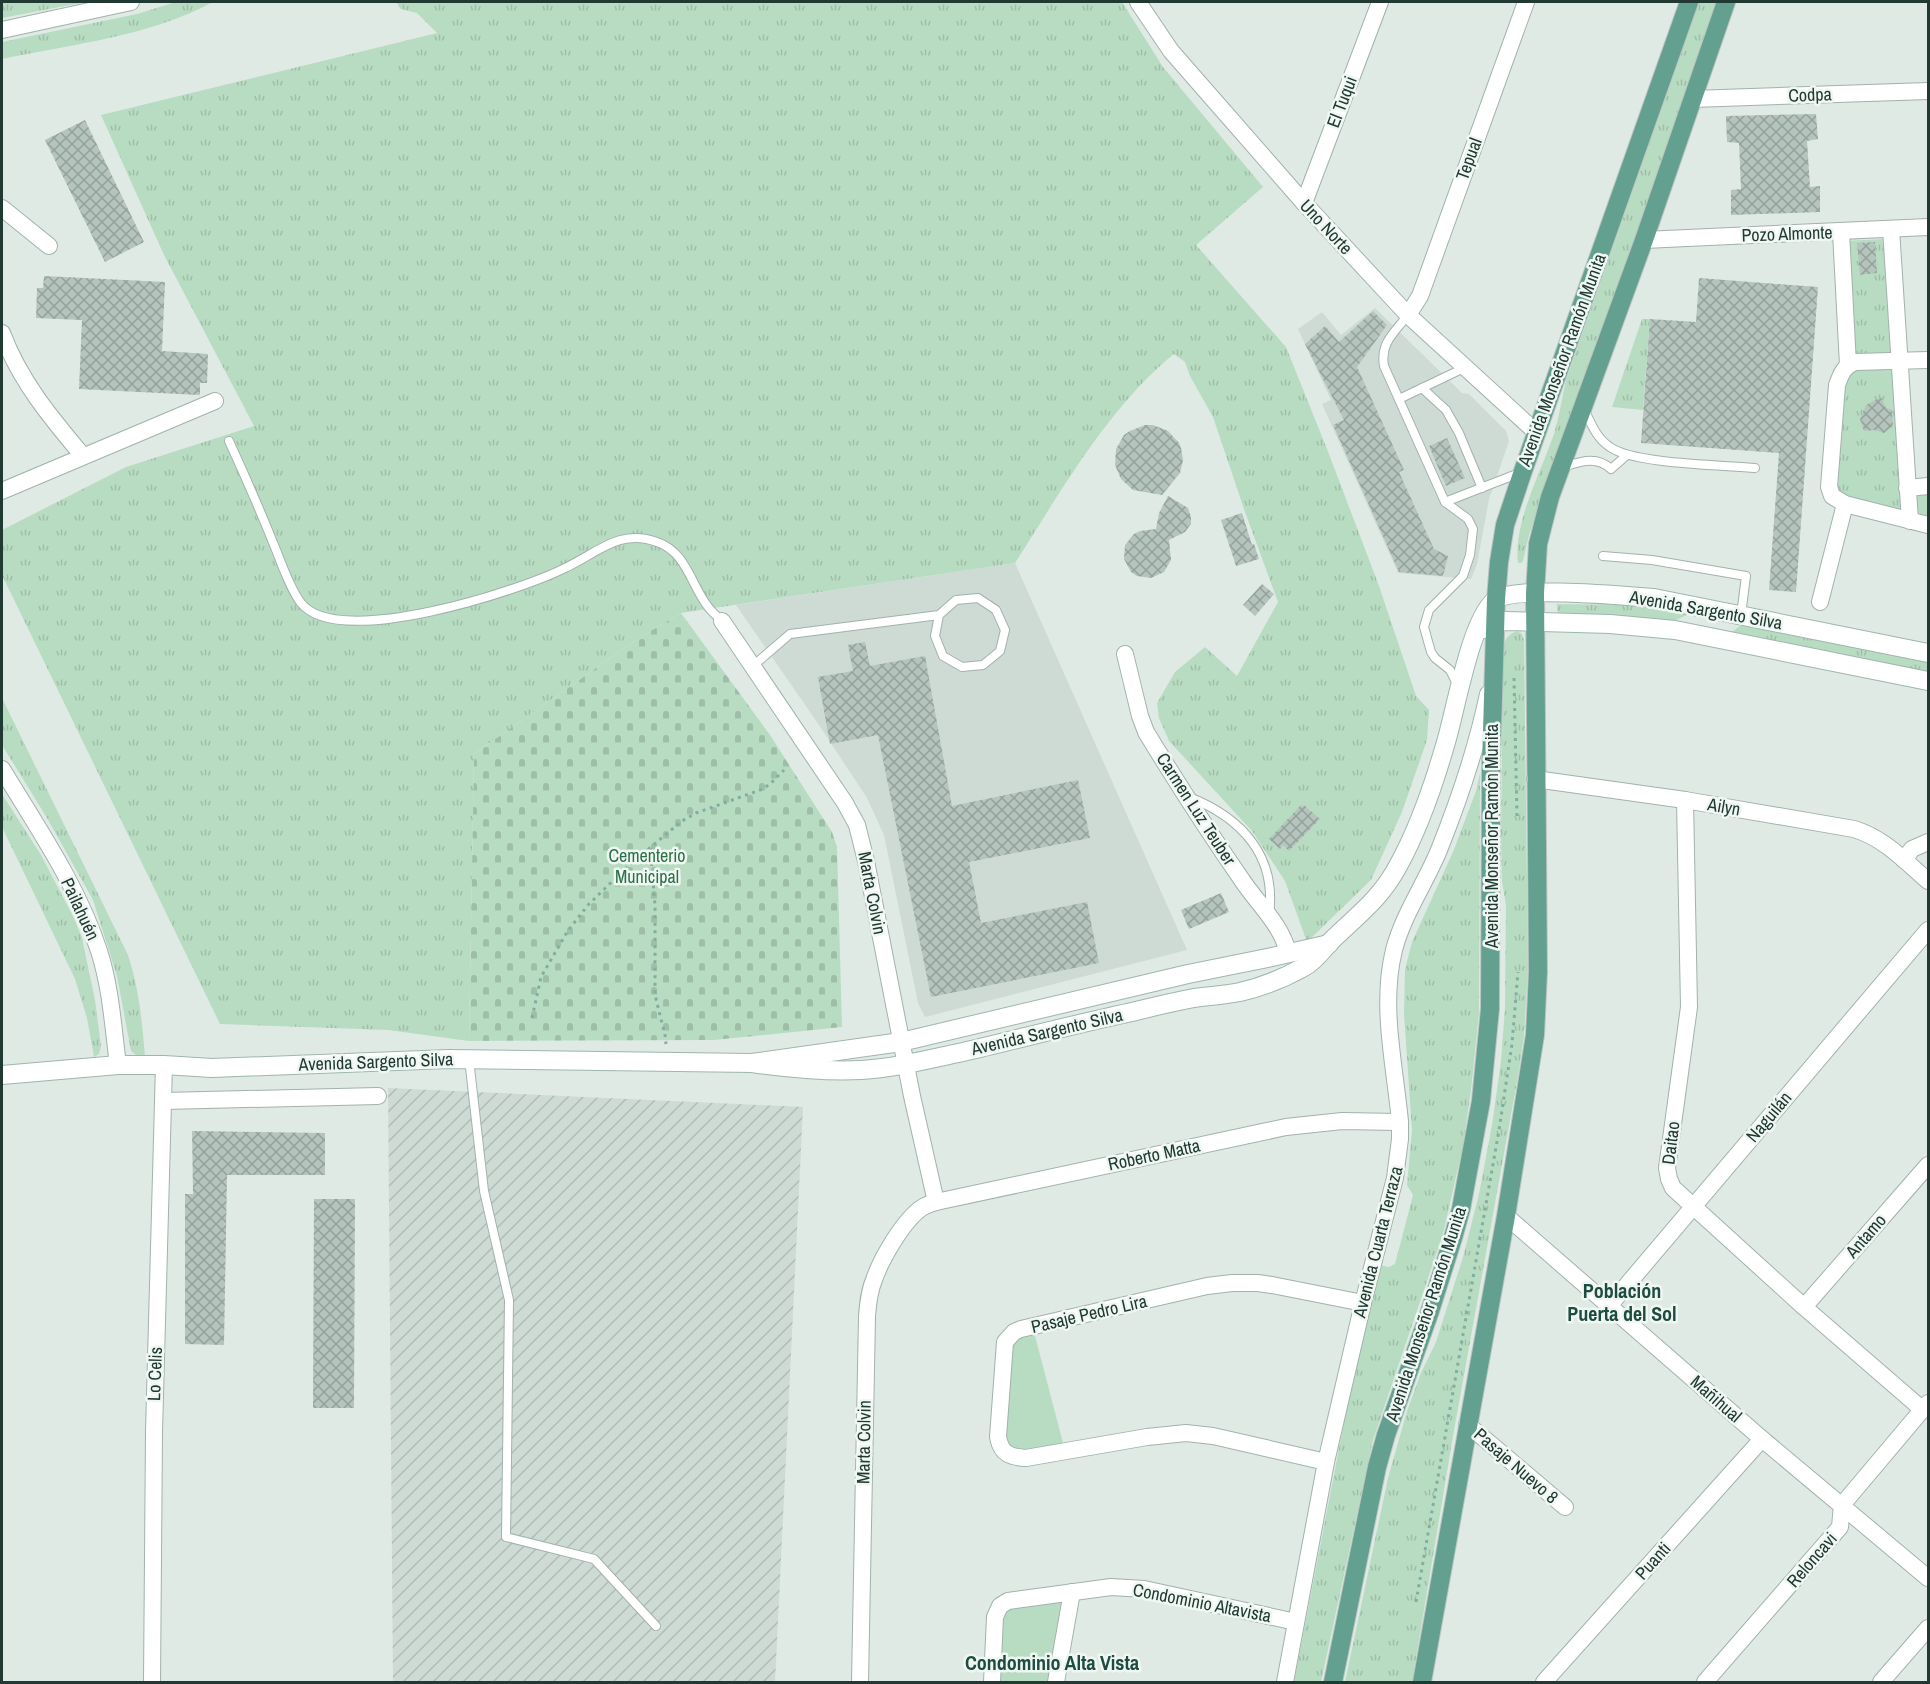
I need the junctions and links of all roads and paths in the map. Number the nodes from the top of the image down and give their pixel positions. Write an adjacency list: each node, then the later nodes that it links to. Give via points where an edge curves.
1 (131, 2): 7 (street)
2 (1138, 2): 10 (street, Uno Norte, via 1171,51)
3 (1380, 2): 10 (street, El Tuqui)
4 (1526, 2): 17 (street, Tepual, via 1420,296)
5 (1689, 2): 27 (main road, Avenida Monseñor Ramón Munita)
6 (1726, 2): 9 (main road, Avenida Monseñor Ramón Munita)
7 (2, 30)
8 (1929, 91): 9 (street, Codpa)
9 (1692, 99): 15 (main road, Avenida Monseñor Ramón Munita)
10 (1304, 203): 17 (street, Uno Norte)
11 (2, 208): 16 (street)
12 (1929, 227): 13 (street, Pozo Almonte)
13 (1891, 230): 14 (street, Pozo Almonte); 20 (street)
14 (1841, 232): 15 (street, Pozo Almonte); 21 (street)
15 (1644, 240): 26 (main road, Avenida Monseñor Ramón Munita)
16 (49, 246)
17 (1408, 315): 22 (street, Uno Norte); 24 (lane, via 1383,350 1384,366)
18 (2, 333): 30 (street, via 22,378)
19 (1929, 360): 20 (street)
20 (1899, 362): 21 (street); 36 (street)
21 (1848, 365): 39 (street, via 1837,385 1829,487 1832,496)
22 (1464, 368): 23 (lane); 27 (street, Uno Norte)
23 (1422, 388): 24 (lane); 35 (lane, via 1446,410)
24 (1399, 399): 38 (lane)
25 (215, 401): 30 (street)
26 (1584, 408): 29 (lane, via 1602,440); 31 (main road, Avenida Monseñor Ramón Munita)
27 (1537, 433): 33 (main road, Avenida Monseñor Ramón Munita)
28 (230, 441): 48 (lane, via 289,580 302,603 316,615 351,621 415,614 471,602 525,586 615,541 629,538 669,548)
29 (1627, 455): 31 (lane, via 1611,470 1590,460); 32 (lane)
30 (83, 456): 37 (street)
31 (1561, 468): 43 (main road, Avenida Monseñor Ramón Munita, via 1540,533)
32 (1755, 468)
33 (1523, 471): 35 (lane); 44 (main road, Avenida Monseñor Ramón Munita, via 1505,525)
34 (1929, 486): 36 (street)
35 (1482, 488): 38 (lane)
36 (1907, 488): 40 (street)
37 (2, 491)
38 (1445, 502): 56 (lane, via 1468,519 1473,537 1464,576 1433,604 1424,627 1431,652)
39 (1845, 504): 40 (street); 45 (street)
40 (1910, 521): 41 (street)
41 (1929, 525)
42 (1603, 556): 47 (lane, via 1746,576)
43 (1535, 593): 44 (main road, Avenida Sargento Silva); 47 (main road, Avenida Sargento Silva, via 1654,598); 50 (main road, Avenida Monseñor Ramón Munita)
44 (1496, 599): 49 (main road, Avenida Monseñor Ramón Munita); 52 (main road, Avenida Sargento Silva, via 1483,615)
45 (1820, 602)
46 (939, 615): 46 (lane, via 935,636 943,656 962,668 983,665 1000,651 1005,630 996,610 978,598 956,600); 55 (lane, via 790,634)
47 (1741, 615): 51 (main road, via 1730,629); 53 (main road, Avenida Sargento Silva)
48 (722, 621): 55 (street, Marta Colvin)
49 (1495, 622): 50 (main road, Avenida Sargento Silva); 52 (main road, via 1482,630); 57 (main road, Avenida Monseñor Ramón Munita)
50 (1535, 622): 51 (main road, Avenida Sargento Silva, via 1655,627); 62 (main road, Avenida Monseñor Ramón Munita)
51 (1714, 637): 58 (main road, Avenida Sargento Silva)
52 (1471, 648): 56 (lane, via 1459,663); 59 (main road, Avenida Sargento Silva)
53 (1929, 653)
54 (1125, 654): 63 (street, Carmen Luz Teuber, via 1146,732)
55 (754, 665): 74 (street, Marta Colvin, via 857,825)
56 (1446, 666): 59 (lane)
57 (1494, 669): 84 (street, Avenida Cuarta Terraza, via 1464,782 1394,950 1389,1016); 109 (main road, Avenida Monseñor Ramón Munita, via 1490,1009 1481,1101 1453,1238 1377,1467)
58 (1929, 681)
59 (1460, 691): 71 (main road, Avenida Sargento Silva, via 1437,769 1397,868 1366,910)
60 (2, 769): 78 (street, Pailahuén, via 85,912 100,953)
61 (784, 770): 66 (path, via 763,789 681,821)
62 (1535, 779): 64 (street, Ailyn); 89 (main road, Avenida Monseñor Ramón Munita, via 1535,1035)
63 (1187, 796): 69 (street, Carmen Luz Teuber); 69 (lane, via 1216,811 1255,844 1269,882)
64 (1685, 800): 67 (street, Ailyn, via 1854,829 1874,837); 87 (street, Daitao, via 1689,1007 1667,1168 1671,1184)
65 (1929, 842): 67 (street, via 1912,849)
66 (650, 848): 73 (path, via 588,905 567,932 541,978); 75 (path, via 655,905 655,994)
67 (1904, 860): 68 (street, Ailyn)
68 (1929, 881)
69 (1269, 915): 72 (street, Carmen Luz Teuber)
70 (1929, 930): 87 (street, Naguilán)
71 (1329, 944): 72 (main road, Avenida Sargento Silva); 80 (main road, Avenida Sargento Silva, via 1304,967 1244,991 1130,1012)
72 (1288, 953): 74 (main road, Avenida Sargento Silva)
73 (532, 1018)
74 (901, 1042): 77 (main road, Avenida Sargento Silva); 80 (street, Marta Colvin)
75 (666, 1049)
76 (469, 1059): 77 (main road, Avenida Sargento Silva); 79 (main road, Avenida Sargento Silva, via 212,1068); 102 (lane, via 484,1191 509,1300 506,1537 594,1559)
77 (752, 1063): 80 (main road, Avenida Sargento Silva, via 838,1070)
78 (118, 1065): 79 (main road, Avenida Sargento Silva); 81 (main road, Avenida Sargento Silva)
79 (164, 1065): 83 (street, Lo Celis)
80 (906, 1065): 86 (street, Marta Colvin)
81 (2, 1075)
82 (378, 1096): 83 (street, Avenida Sargento Silva)
83 (163, 1101): 104 (street, Lo Celis)
84 (1400, 1122): 86 (street, Roberto Matta, via 1342,1121 1286,1127); 90 (street, Avenida Cuarta Terraza, via 1395,1178)
85 (1929, 1165): 92 (street, Antamo)
86 (936, 1202): 88 (street, Roberto Matta)
87 (1693, 1206): 91 (street, Naguilán); 92 (street, Daitao)
88 (914, 1215): 105 (street, Marta Colvin, via 881,1264 869,1296)
89 (1506, 1216): 91 (street, Mañihual); 94 (main road, Avenida Monseñor Ramón Munita)
90 (1363, 1303): 96 (street, Avenida Cuarta Terraza); 96 (street, Pasaje Pedro Lira, via 1258,1283 1220,1284 1021,1329 1005,1342 998,1437 1004,1453 1012,1457 1186,1433)
91 (1610, 1306): 95 (street, Mañihual)
92 (1804, 1307): 93 (street, Daitao)
93 (1926, 1407): 97 (street, Reloncavi)
94 (1467, 1424): 98 (street, Pasaje Nuevo 8); 110 (main road, Avenida Monseñor Ramón Munita)
95 (1762, 1439): 97 (street, Mañihual); 111 (street, Puanti)
96 (1326, 1462): 101 (street, Avenida Cuarta Terraza)
97 (1842, 1505): 99 (street, Mañihual); 112 (street, Reloncavi, via 1840,1527)
98 (1565, 1508)
99 (1929, 1578)
100 (1072, 1592): 101 (street, Condominio Altavista, via 1144,1588); 106 (street, Condominio Altavista, via 1008,1601 1000,1606 995,1617); 107 (street)
101 (1296, 1622): 108 (street, Avenida Cuarta Terraza)
102 (656, 1626)
103 (1929, 1629): 113 (street)
104 (152, 1683)
105 (860, 1683)
106 (992, 1683)
107 (1056, 1683)
108 (1285, 1683)
109 (1333, 1683)
110 (1422, 1683)
111 (1544, 1683)
112 (1705, 1683)
113 (1881, 1683)

